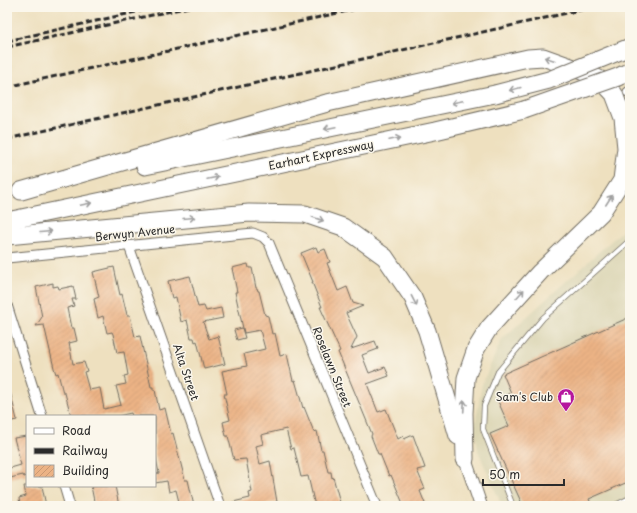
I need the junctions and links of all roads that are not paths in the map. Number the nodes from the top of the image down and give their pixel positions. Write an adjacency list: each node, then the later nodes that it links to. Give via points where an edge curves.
1 (630, 47): 3 (highway, one-way to 3, bridge, via 549,80 496,94)
2 (630, 71): 4 (highway, Earhart Expressway, one-way to 2, bridge, via 524,110)
3 (14, 193): 12 (highway, one-way to 3, via 466,378 476,349 489,328 534,277 601,213 622,180 626,148 623,118 614,94 601,80 543,57 528,58 327,103)
4 (7, 221)
5 (7, 236): 12 (highway, one-way to 12, via 249,213 305,214 343,227 385,258 414,298 427,331)
6 (264, 238): 8 (street, Berwyn Avenue, via 253,233); 17 (street, Roselawn Street, via 269,243)
7 (630, 242): 19 (lane, via 543,318 498,372 484,406 483,429)
8 (129, 246): 9 (street, Berwyn Avenue); 16 (street, Alta Street)
9 (7, 258)
10 (7, 305): 11 (street)
11 (42, 415)
12 (465, 459): 18 (street)
13 (64, 487): 15 (street)
14 (630, 498): 20 (lane)
15 (70, 506)
16 (220, 506)
17 (376, 506)
18 (481, 506)
19 (513, 506)
20 (614, 506)

